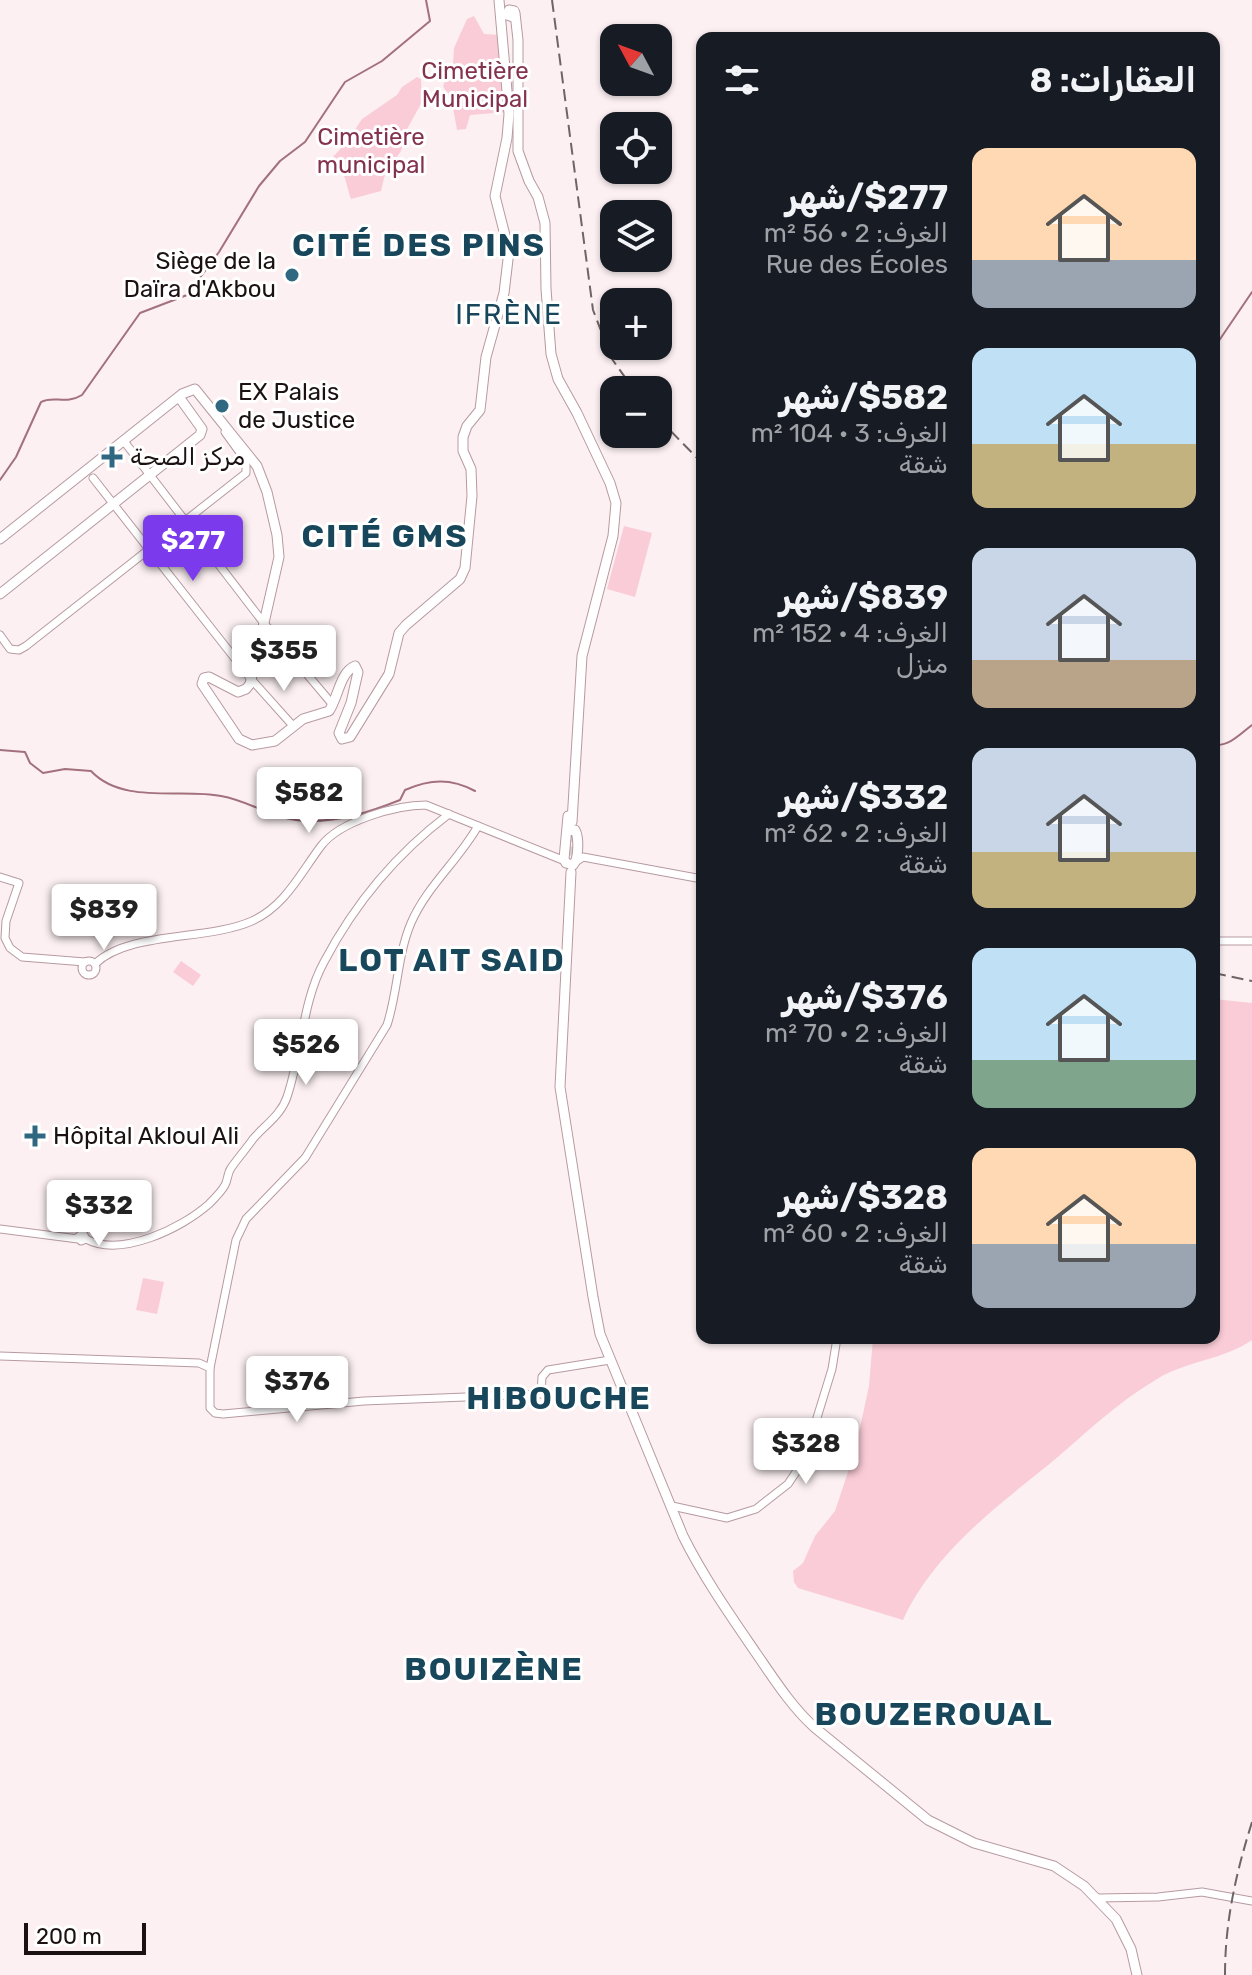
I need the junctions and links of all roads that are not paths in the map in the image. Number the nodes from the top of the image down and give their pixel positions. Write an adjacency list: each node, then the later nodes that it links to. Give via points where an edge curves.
1 (506, 8): 2 (main road)
2 (511, 60): 16 (main road, via 507,138 495,196 509,251 480,410 463,437 472,496 465,568 460,579 399,633 383,685 349,739 339,733 356,686 355,666 346,672); 20 (main road, via 518,151 545,223 551,354 616,503 613,536 582,656 571,768)
3 (179, 397): 4 (main road, via 195,389); 5 (main road); 6 (main road, via 202,429 200,435)
4 (220, 420): 9 (street, via 248,471); 13 (main road, via 257,466 277,535 279,557)
5 (123, 440): 6 (street); 10 (main road)
6 (149, 475): 8 (main road); 9 (street)
7 (93, 478): 8 (street)
8 (112, 504): 11 (street); 12 (main road)
9 (186, 521): 11 (street); 13 (street)
10 (0, 539)
11 (148, 551): 14 (street, via 19,650 10,649); 15 (street)
12 (0, 594)
13 (263, 622): 15 (main road); 16 (street)
14 (0, 635)
15 (251, 679): 17 (street); 17 (main road, via 238,692 209,677 202,682 245,743 264,745)
16 (333, 705): 17 (main road)
17 (294, 727)
18 (449, 814): 19 (street); 26 (street, via 408,805 354,822 322,844 287,894 252,921 114,950 95,964 22,957 10,948 6,921 19,883); 31 (street, via 395,859 340,933 322,965 282,1108 228,1172 226,1185 209,1204 141,1241 110,1244)
19 (478, 826): 22 (street); 35 (street, via 411,923 387,1025 305,1158 246,1219 236,1240)
20 (572, 828): 21 (main road); 23 (main road)
21 (567, 846): 22 (street); 24 (main road)
22 (550, 854): 24 (street)
23 (579, 857): 24 (main road, via 573,865); 27 (street); 28 (main road)
24 (565, 861): 28 (main road, via 563,913)
25 (571, 872): 28 (main road)
26 (0, 877)
27 (696, 878)
28 (569, 923): 34 (main road, via 560,1087 593,1297)
29 (1220, 941): 30 (street)
30 (1252, 941)
31 (0, 1229)
32 (836, 1344): 36 (street, via 804,1460 788,1484 756,1509 727,1518)
33 (0, 1356): 35 (street, via 184,1362)
34 (610, 1360): 35 (street, via 548,1370 541,1394 364,1401 223,1414 215,1413 208,1402); 36 (main road)
35 (210, 1368)
36 (672, 1506): 37 (main road, via 697,1565 723,1606 814,1727 928,1820 974,1843 1054,1866)
37 (1098, 1898): 38 (street, via 1202,1892); 39 (main road, via 1124,1934)
38 (1252, 1901)
39 (1137, 1975)

